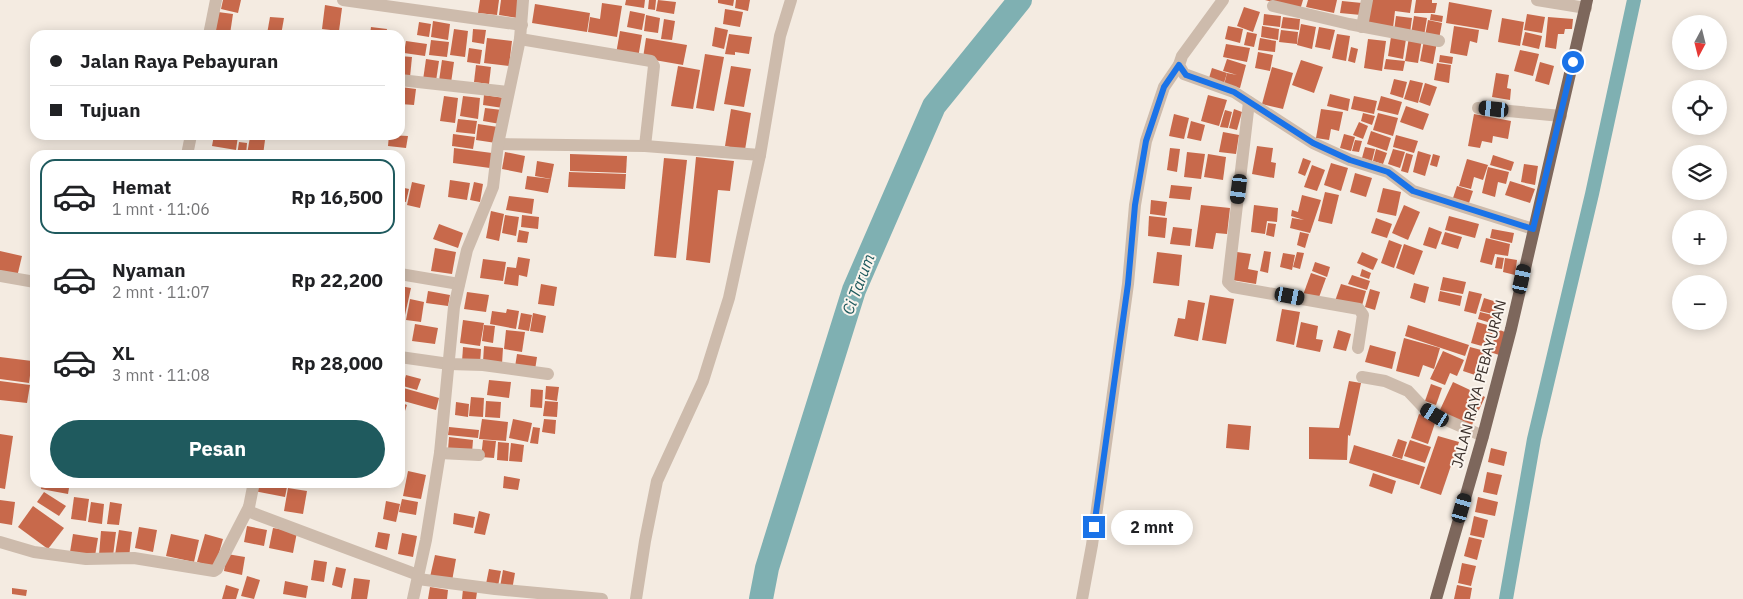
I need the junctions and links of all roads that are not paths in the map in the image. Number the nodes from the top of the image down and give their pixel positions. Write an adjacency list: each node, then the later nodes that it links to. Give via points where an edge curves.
1 (216, 0): 12 (street)
2 (343, 0): 10 (street)
3 (523, 0): 10 (street)
4 (791, 0): 23 (street, via 773,68)
5 (1223, 0): 15 (street, via 1188,45)
6 (1367, 0): 11 (street)
7 (1537, 0): 8 (street)
8 (1586, 4): 20 (main road, JALAN RAYA PEBAYURAN)
9 (1273, 6): 11 (street)
10 (522, 25): 13 (street)
11 (1362, 27): 14 (street)
12 (210, 30)
13 (520, 39): 17 (street); 22 (street, via 650,61 654,66)
14 (1439, 41)
15 (1179, 65): 18 (street, via 1186,75 1234,92); 44 (street, via 1164,87 1146,141)
16 (405, 81): 17 (street)
17 (508, 92): 21 (street)
18 (1249, 102): 24 (street, via 1313,143 1350,160 1388,172 1413,191); 29 (street, via 1228,282 1232,286 1359,309 1363,315)
19 (1478, 108): 20 (street)
20 (1561, 116): 24 (main road, JALAN RAYA PEBAYURAN)
21 (498, 144): 22 (street); 28 (street, via 493,187 467,250)
22 (645, 146): 23 (street)
23 (760, 155): 43 (street, via 729,298 712,354 657,481)
24 (1533, 229): 34 (main road, JALAN RAYA PEBAYURAN)
25 (405, 275): 28 (street)
26 (0, 276): 27 (street)
27 (30, 281)
28 (459, 284): 31 (street)
29 (1358, 348)
30 (405, 358): 31 (street)
31 (449, 364): 32 (street); 35 (street)
32 (548, 374)
33 (1362, 377): 34 (street, via 1385,381 1408,391 1435,415)
34 (1483, 436): 45 (main road, JALAN RAYA PEBAYURAN)
35 (440, 453): 36 (street); 40 (street)
36 (479, 455)
37 (253, 488): 38 (street)
38 (249, 507): 39 (street, via 214,571 134,558 86,558 34,552); 40 (street, via 254,515)
39 (0, 542)
40 (418, 577): 41 (street); 42 (street, via 495,589)
41 (413, 599)
42 (602, 599)
43 (636, 599)
44 (1082, 599)
45 (1436, 599)

